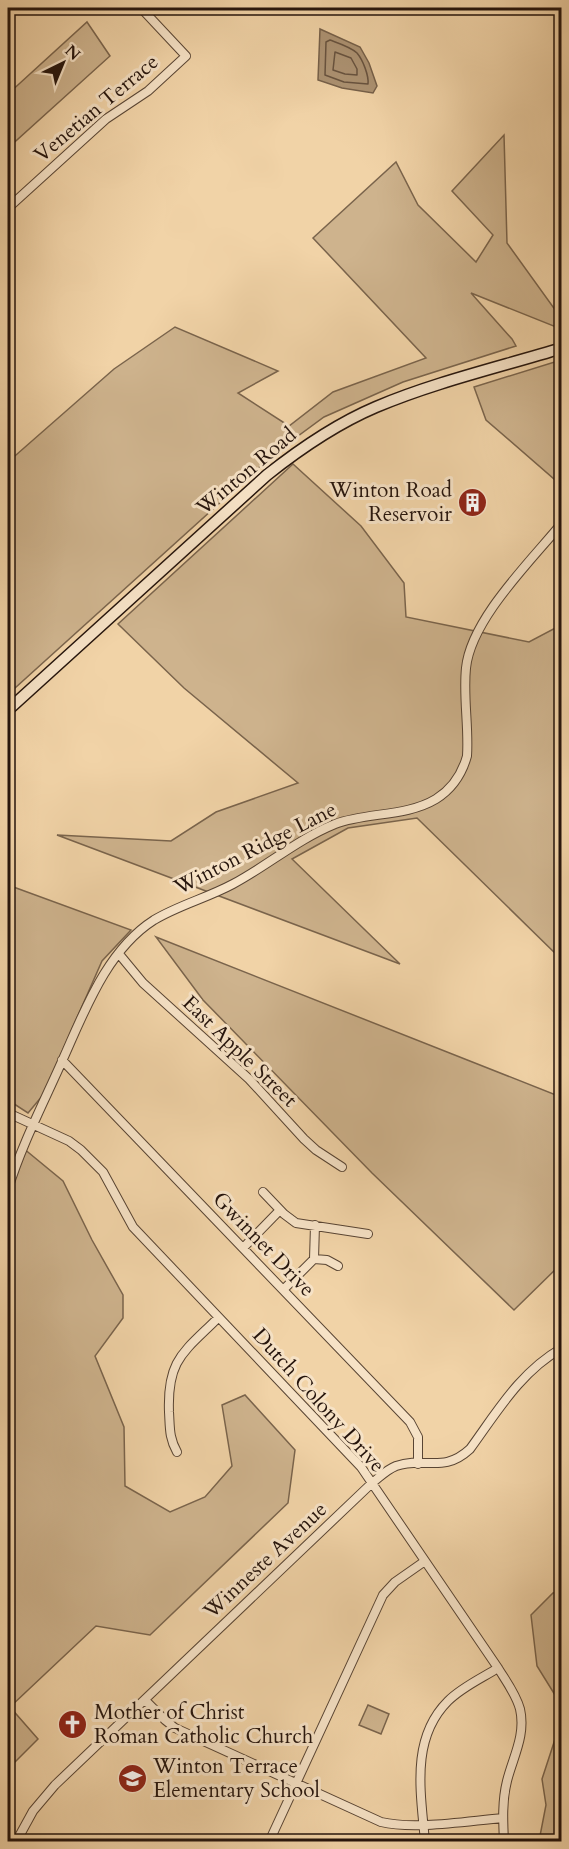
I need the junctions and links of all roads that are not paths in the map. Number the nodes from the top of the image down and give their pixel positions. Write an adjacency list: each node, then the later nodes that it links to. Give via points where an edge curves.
1 (13, 8): 3 (street)
2 (141, 8): 4 (street, Venetian Terrace, via 186,56 148,91 106,119)
3 (8, 13)
4 (8, 208)
5 (561, 348): 7 (main road, Winton Road, via 402,397 311,442 267,475)
6 (561, 523): 8 (street, Winton Ridge Lane, via 489,613 472,644 466,680 467,756 461,774 449,789 423,806 351,819 322,830 230,886 153,921)
7 (8, 710)
8 (119, 954): 9 (street, Winton Ridge Lane, via 79,1020); 12 (street, East Apple Street, via 143,983 249,1079 304,1139)
9 (62, 1060): 11 (street, Winton Ridge Lane); 18 (street, Gwinnet Drive)
10 (8, 1113): 11 (street, Dutch Colony Drive)
11 (33, 1125): 13 (street, Winton Ridge Lane); 22 (street, Dutch Colony Drive, via 69,1141 93,1160 134,1227)
12 (342, 1167)
13 (8, 1189)
14 (262, 1192): 15 (street)
15 (280, 1210): 16 (street, via 296,1223); 18 (street)
16 (315, 1225): 17 (street); 19 (street)
17 (368, 1234)
18 (243, 1248): 21 (street, Gwinnet Drive)
19 (314, 1259): 20 (street); 21 (street)
20 (338, 1266)
21 (283, 1290): 25 (street, Gwinnet Drive, via 410,1422 418,1437)
22 (218, 1318): 24 (street, via 185,1351 171,1375 170,1440); 26 (street, Dutch Colony Drive, via 315,1416)
23 (561, 1348): 25 (street, Winneste Avenue, via 523,1377 463,1455 446,1463)
24 (177, 1452)
25 (418, 1464): 26 (street, Winneste Avenue, via 395,1467)
26 (372, 1484): 27 (street, Dutch Colony Drive); 29 (street, Winneste Avenue)
27 (425, 1561): 28 (street, Dutch Colony Drive); 30 (street, via 394,1582 383,1595)
28 (498, 1668): 31 (street, Dutch Colony Drive, via 518,1701 521,1720 520,1739 506,1783); 32 (street, via 455,1695 429,1728 420,1763)
29 (145, 1700): 30 (street, via 175,1728); 33 (street, Winneste Avenue, via 49,1792)
30 (296, 1784): 32 (street, via 381,1822); 34 (street)
31 (503, 1818): 32 (street); 36 (street, Dutch Colony Drive)
32 (423, 1824): 35 (street)
33 (16, 1842)
34 (269, 1842)
35 (425, 1842)
36 (504, 1842)

